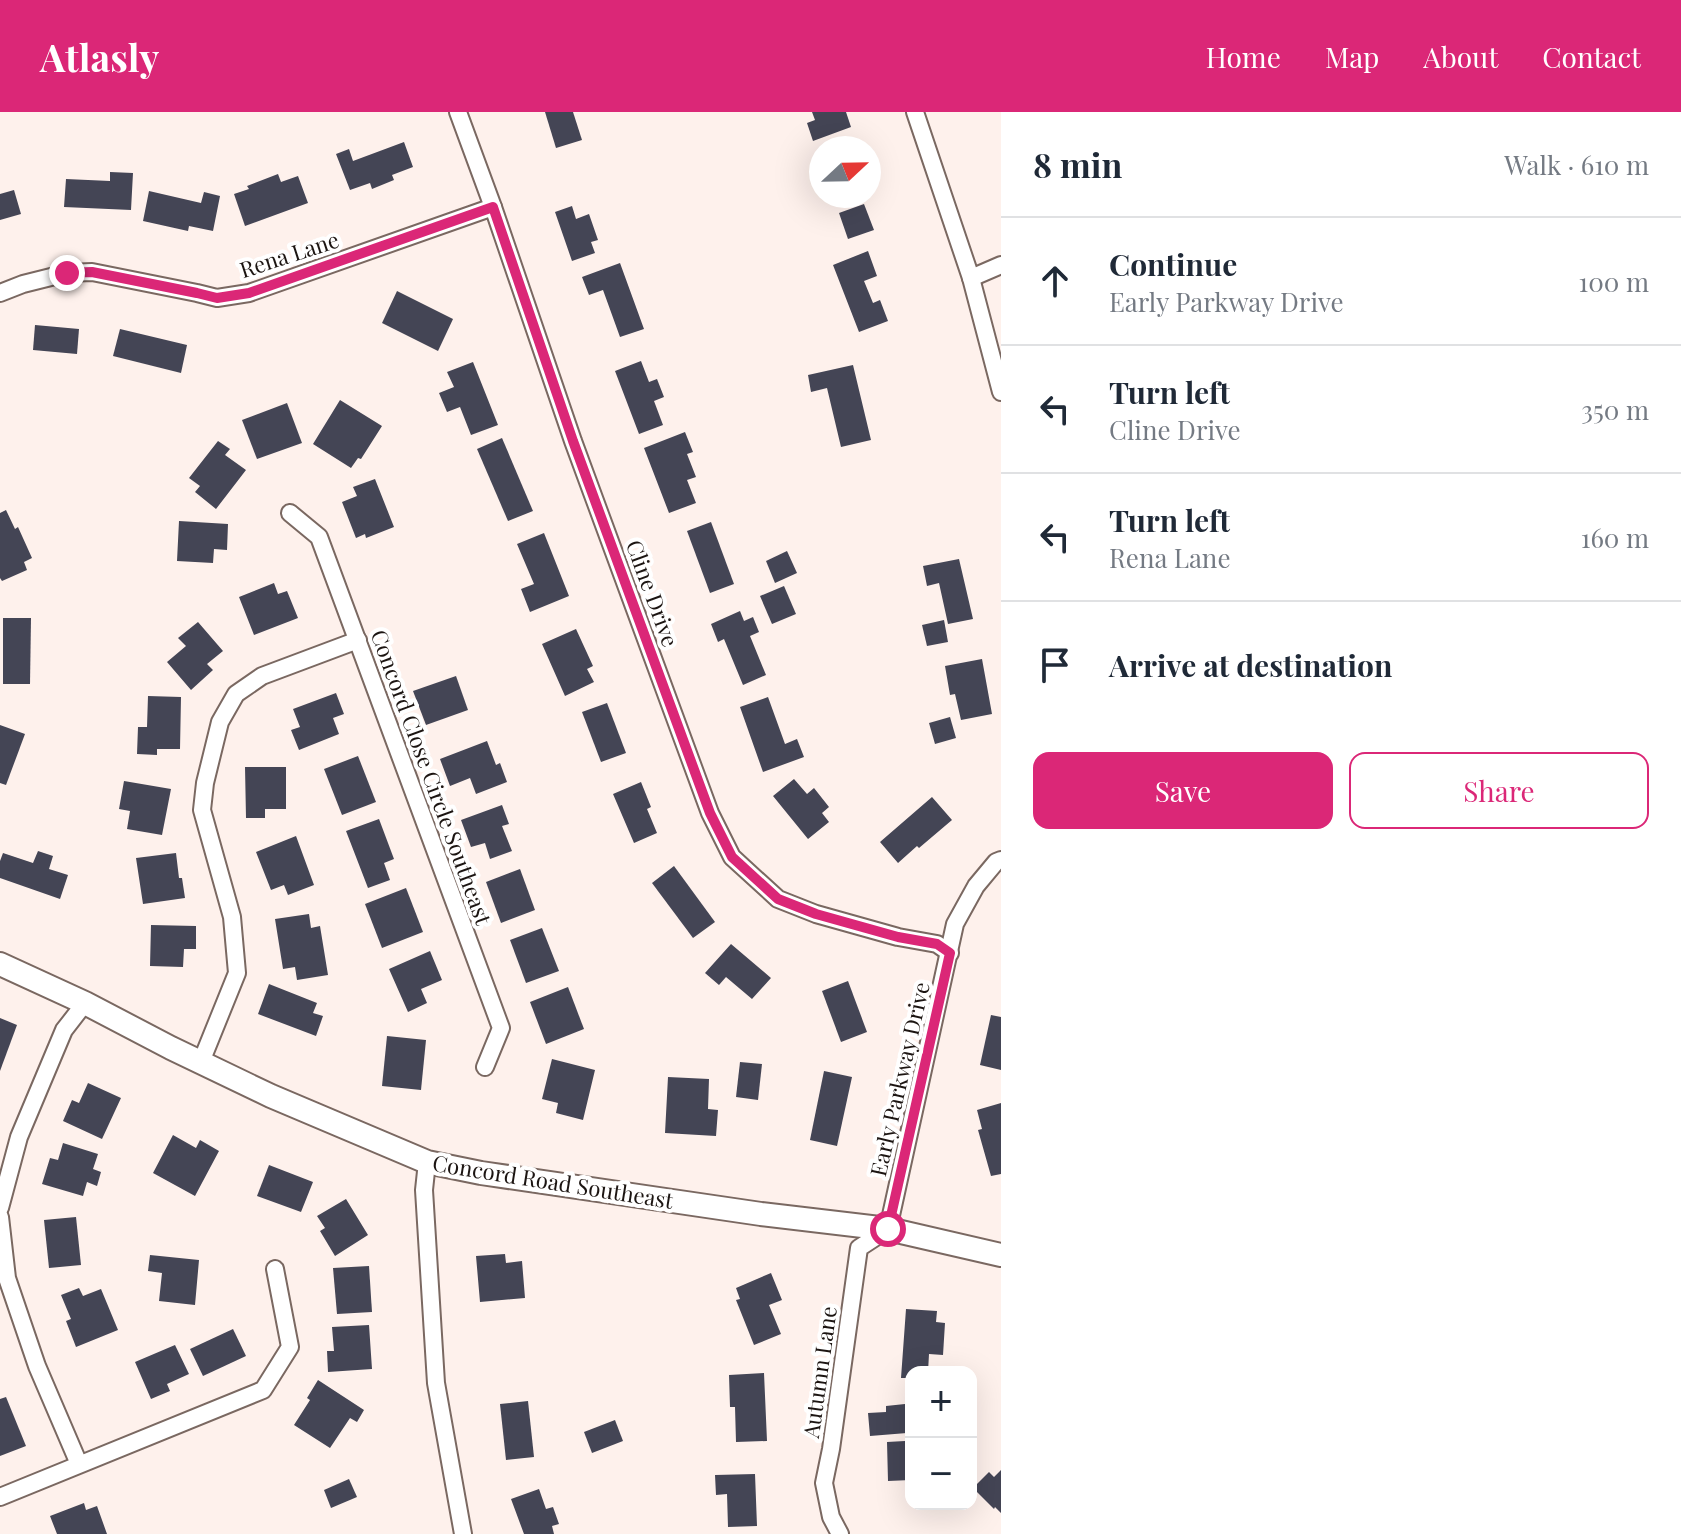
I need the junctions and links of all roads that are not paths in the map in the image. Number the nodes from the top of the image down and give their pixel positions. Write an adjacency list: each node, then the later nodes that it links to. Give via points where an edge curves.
1 (458, 112): 3 (street, Cline Drive)
2 (915, 112): 5 (street)
3 (493, 207): 6 (street, Rena Lane, via 249,293 217,298 92,272 67,273); 11 (street, Cline Drive, via 573,441 710,813 732,857 778,899 816,914 937,944)
4 (1001, 265): 5 (street)
5 (971, 278): 7 (street)
6 (0, 293)
7 (1001, 392)
8 (290, 513): 9 (street, Concord Close Circle Southeast, via 319,537)
9 (358, 640): 14 (street, via 262,676 236,694 220,722 202,810 232,917 237,973); 15 (street, Concord Close Circle Southeast, via 501,1028)
10 (1001, 860): 11 (street, Early Parkway Drive, via 976,886 955,924)
11 (950, 953): 19 (street, Early Parkway Drive)
12 (0, 964): 13 (street, Concord Road Southeast)
13 (85, 1003): 14 (street, Concord Road Southeast); 17 (street, via 64,1030 19,1137)
14 (201, 1062): 16 (street, Concord Road Southeast)
15 (485, 1067)
16 (427, 1162): 19 (street, Concord Road Southeast); 24 (street, via 424,1190 436,1383)
17 (0, 1208)
18 (0, 1217): 22 (street, via 7,1278)
19 (888, 1229): 20 (street, Concord Road Southeast); 25 (street, Autumn Lane, via 859,1248 824,1483)
20 (1001, 1255)
21 (275, 1269): 22 (street, via 290,1347 263,1390)
22 (79, 1464): 23 (street)
23 (0, 1497)
24 (463, 1534)
25 (840, 1534)

